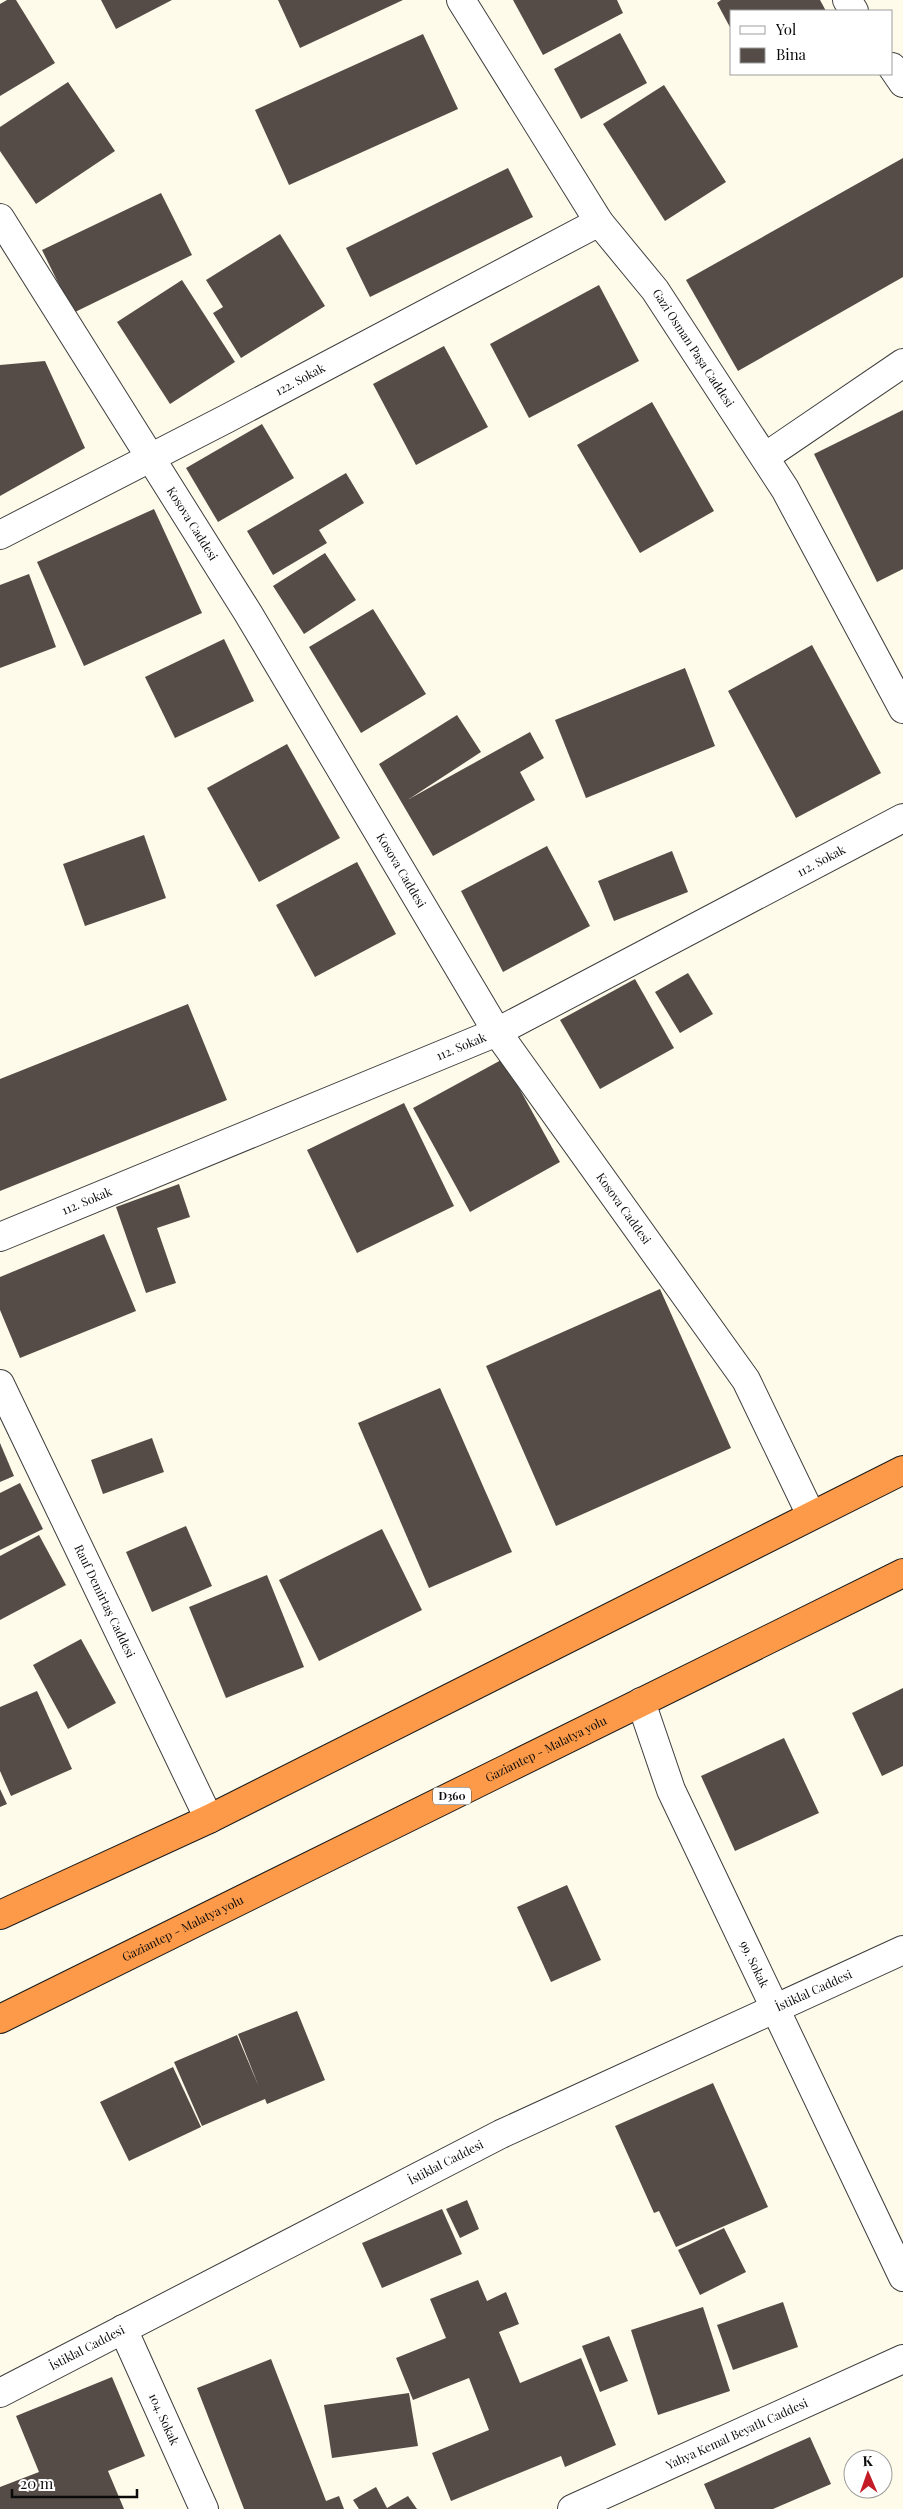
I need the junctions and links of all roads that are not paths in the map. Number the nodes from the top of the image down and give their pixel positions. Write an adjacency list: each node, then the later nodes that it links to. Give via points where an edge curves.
1 (461, 0): 5 (street, Gazi Osman Paşa Caddesi)
2 (893, 68): 3 (street)
3 (903, 83)
4 (0, 218): 8 (street, Kosova Caddesi)
5 (599, 222): 7 (street, Gazi Osman Paşa Caddesi, via 655,290); 8 (street, 122. Sokak)
6 (903, 363): 7 (street)
7 (764, 456): 10 (street, Gazi Osman Paşa Caddesi, via 785,489)
8 (152, 457): 9 (street, 122. Sokak); 12 (street, Kosova Caddesi, via 248,612)
9 (0, 535)
10 (903, 709)
11 (903, 818): 12 (street, 112. Sokak)
12 (496, 1032): 13 (street, 112. Sokak); 16 (street, Kosova Caddesi, via 746,1380)
13 (0, 1236)
14 (0, 1384): 19 (street, Rauf Demirtaş Caddesi)
15 (903, 1470): 16 (highway)
16 (811, 1515): 19 (highway)
17 (903, 1573): 18 (highway, Gaziantep - Malatya yolu / D360)
18 (641, 1702): 22 (street, 99. Sokak, via 671,1790); 23 (highway, Gaziantep - Malatya yolu / D360)
19 (209, 1819): 20 (highway)
20 (0, 1914)
21 (903, 1950): 22 (street, İstiklal Caddesi)
22 (774, 2009): 24 (street, 99. Sokak); 25 (street, İstiklal Caddesi, via 501,2134)
23 (0, 2019)
24 (903, 2277)
25 (123, 2330): 27 (street, İstiklal Caddesi); 28 (street, 104. Sokak)
26 (903, 2359): 29 (street, Yahya Kemal Beyatlı Caddesi)
27 (0, 2393)
28 (204, 2509)
29 (572, 2509)

